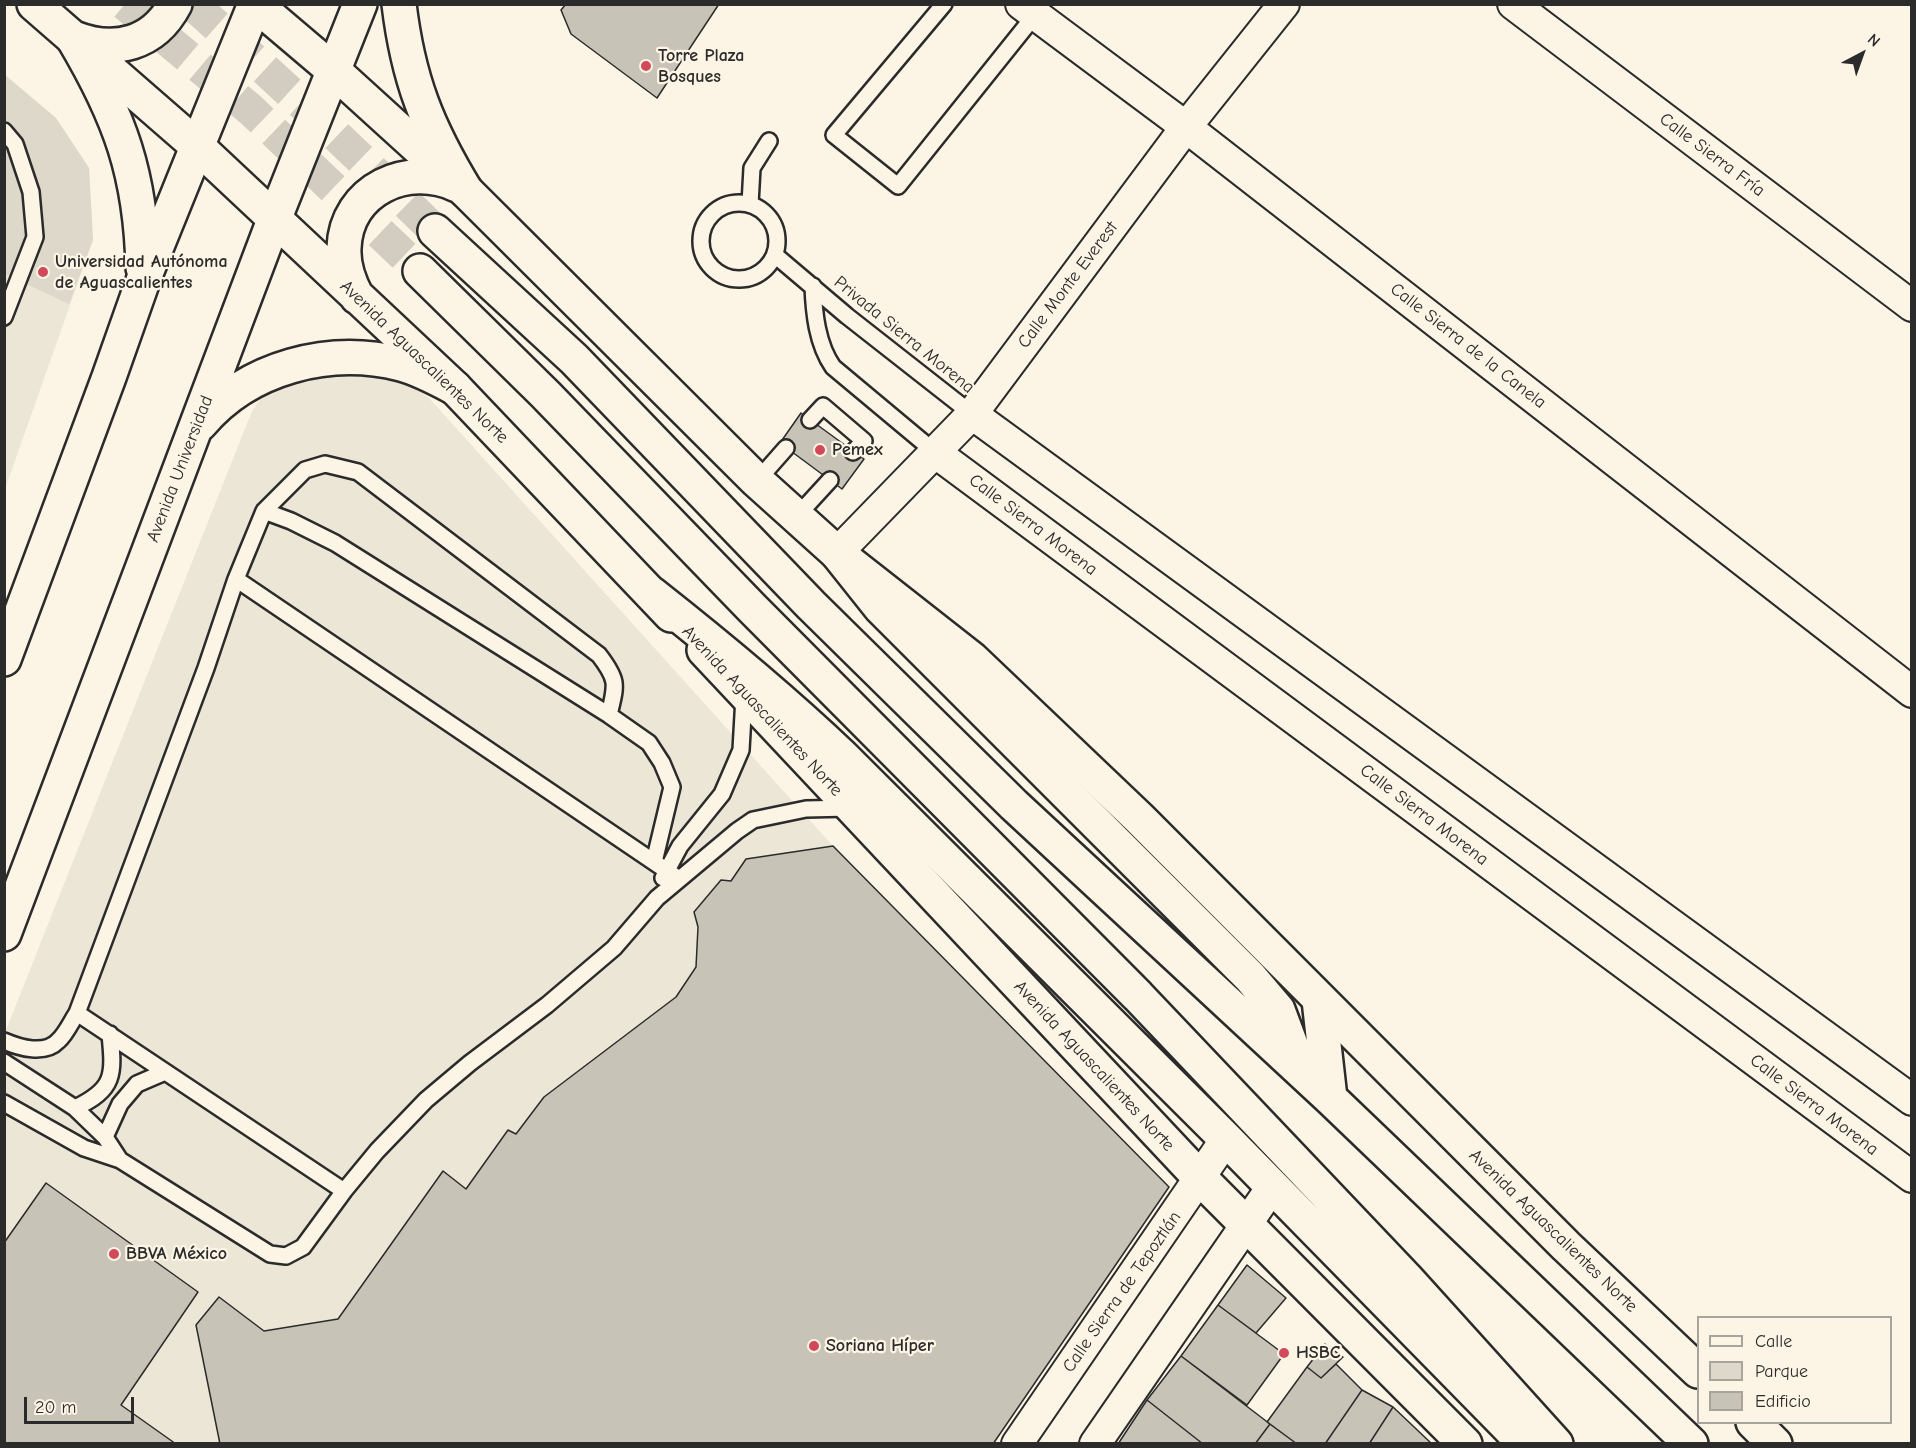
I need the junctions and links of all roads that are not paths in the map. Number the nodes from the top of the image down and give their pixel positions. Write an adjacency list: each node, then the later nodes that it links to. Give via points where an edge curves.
1 (34, 4): 10 (main road, Avenida Aguascalientes Norte)
2 (175, 4): 10 (main road, via 169,16 141,39 107,47)
3 (255, 4): 11 (main road, Avenida Aguascalientes Norte); 15 (main road)
4 (360, 4): 11 (main road, Avenida Universidad)
5 (399, 4): 16 (main road, via 414,83 428,122)
6 (944, 4): 9 (lane, via 834,135 898,186)
7 (1284, 4): 12 (street, Calle Monte Everest)
8 (1513, 4): 25 (street, Calle Sierra Fría)
9 (1028, 10): 12 (street, Calle Sierra de la Canela)
10 (73, 38): 15 (main road, Avenida Aguascalientes Norte); 22 (main road, via 116,118 130,161 143,238)
11 (334, 72): 16 (main road, Avenida Aguascalientes Norte); 18 (main road, Avenida Universidad)
12 (1186, 127): 28 (street, Calle Monte Everest); 42 (street, Calle Sierra de la Canela)
13 (4, 131): 26 (lane, via 15,144 31,192 35,237)
14 (769, 141): 17 (lane, via 752,168)
15 (197, 146): 18 (main road, Avenida Aguascalientes Norte); 22 (main road)
16 (463, 188): 24 (main road, via 443,178 409,176 392,181 364,200 347,230 344,248 349,282); 35 (main road, Avenida Aguascalientes Norte)
17 (750, 204): 20 (lane, via 774,224); 20 (lane, via 727,205 708,219 701,242 705,257 721,274 744,279 766,268)
18 (274, 220): 24 (main road, Avenida Aguascalientes Norte); 30 (main road, Avenida Universidad)
19 (435, 231): 55 (main road, via 574,359 811,605 1014,804)
20 (775, 255): 23 (lane, Privada Sierra Morena)
21 (420, 271): 75 (main road, via 1138,996 1406,1278)
22 (144, 278): 41 (main road)
23 (813, 286): 28 (lane, Privada Sierra Morena); 33 (lane, Privada Sierra Morena, via 818,329 827,359)
24 (357, 298): 27 (main road, Avenida Aguascalientes Norte)
25 (1911, 306)
26 (6, 307)
27 (455, 388): 30 (main road, via 402,364 374,358 345,357 287,366 235,392); 40 (main road, Avenida Aguascalientes Norte)
28 (972, 414): 33 (street, Calle Monte Everest); 58 (street)
29 (810, 420): 32 (lane, via 823,406 864,441)
30 (193, 432): 49 (main road, Avenida Universidad)
31 (786, 448): 35 (lane)
32 (854, 452)
33 (936, 453): 38 (street, Calle Monte Everest); 64 (street, Calle Sierra Morena)
34 (830, 480): 37 (lane)
35 (757, 481): 37 (main road, Avenida Aguascalientes Norte)
36 (264, 511): 39 (lane); 44 (lane, via 335,543); 44 (lane, via 305,470 325,464 358,472 599,655 613,674 615,690)
37 (797, 516): 38 (main road, Avenida Aguascalientes Norte)
38 (837, 553): 50 (main road, Avenida Aguascalientes Norte, via 972,659 1139,818); 55 (main road, via 880,608 1250,977 1278,1010)
39 (236, 579): 46 (lane); 51 (lane)
40 (652, 594): 43 (main road, Avenida Aguascalientes Norte); 62 (main road, via 810,725)
41 (4, 659)
42 (1911, 692)
43 (745, 693): 45 (main road, Avenida Aguascalientes Norte); 46 (lane, via 741,750 722,794)
44 (609, 715): 46 (lane, via 649,743 672,787)
45 (853, 808): 47 (lane, via 806,809 753,820); 65 (main road, Avenida Aguascalientes Norte)
46 (660, 866): 47 (lane); 48 (lane)
47 (679, 879): 48 (lane)
48 (657, 898): 67 (lane, via 614,948 426,1100)
49 (4, 934)
50 (1319, 1000): 57 (main road); 69 (main road, Avenida Aguascalientes Norte)
51 (77, 1013): 52 (lane); 53 (lane, via 58,1042 43,1050)
52 (110, 1034): 56 (lane); 60 (lane, via 113,1065 107,1086 92,1100)
53 (4, 1041)
54 (4, 1062): 60 (lane)
55 (1301, 1071): 57 (main road)
56 (165, 1072): 61 (lane, via 136,1084 120,1104); 67 (lane)
57 (1330, 1098): 76 (main road)
58 (1911, 1100)
59 (4, 1103): 63 (lane, via 84,1148)
60 (75, 1108): 61 (lane)
61 (105, 1137): 63 (lane)
62 (1226, 1139): 65 (street, Calle Sierra de Tepoztlán); 66 (main road)
63 (120, 1160): 67 (lane, via 270,1254 286,1256 303,1247)
64 (1911, 1177)
65 (1200, 1178): 68 (main road, Avenida Aguascalientes Norte); 71 (street, Calle Sierra de Tepoztlán)
66 (1272, 1187): 68 (street); 74 (main road)
67 (344, 1191)
68 (1245, 1224): 72 (street); 73 (main road, Avenida Aguascalientes Norte)
69 (1697, 1370)
70 (1755, 1424): 77 (main road)
71 (1017, 1443)
72 (1095, 1443)
73 (1465, 1443)
74 (1525, 1443)
75 (1556, 1443)
76 (1691, 1443)
77 (1775, 1443)

